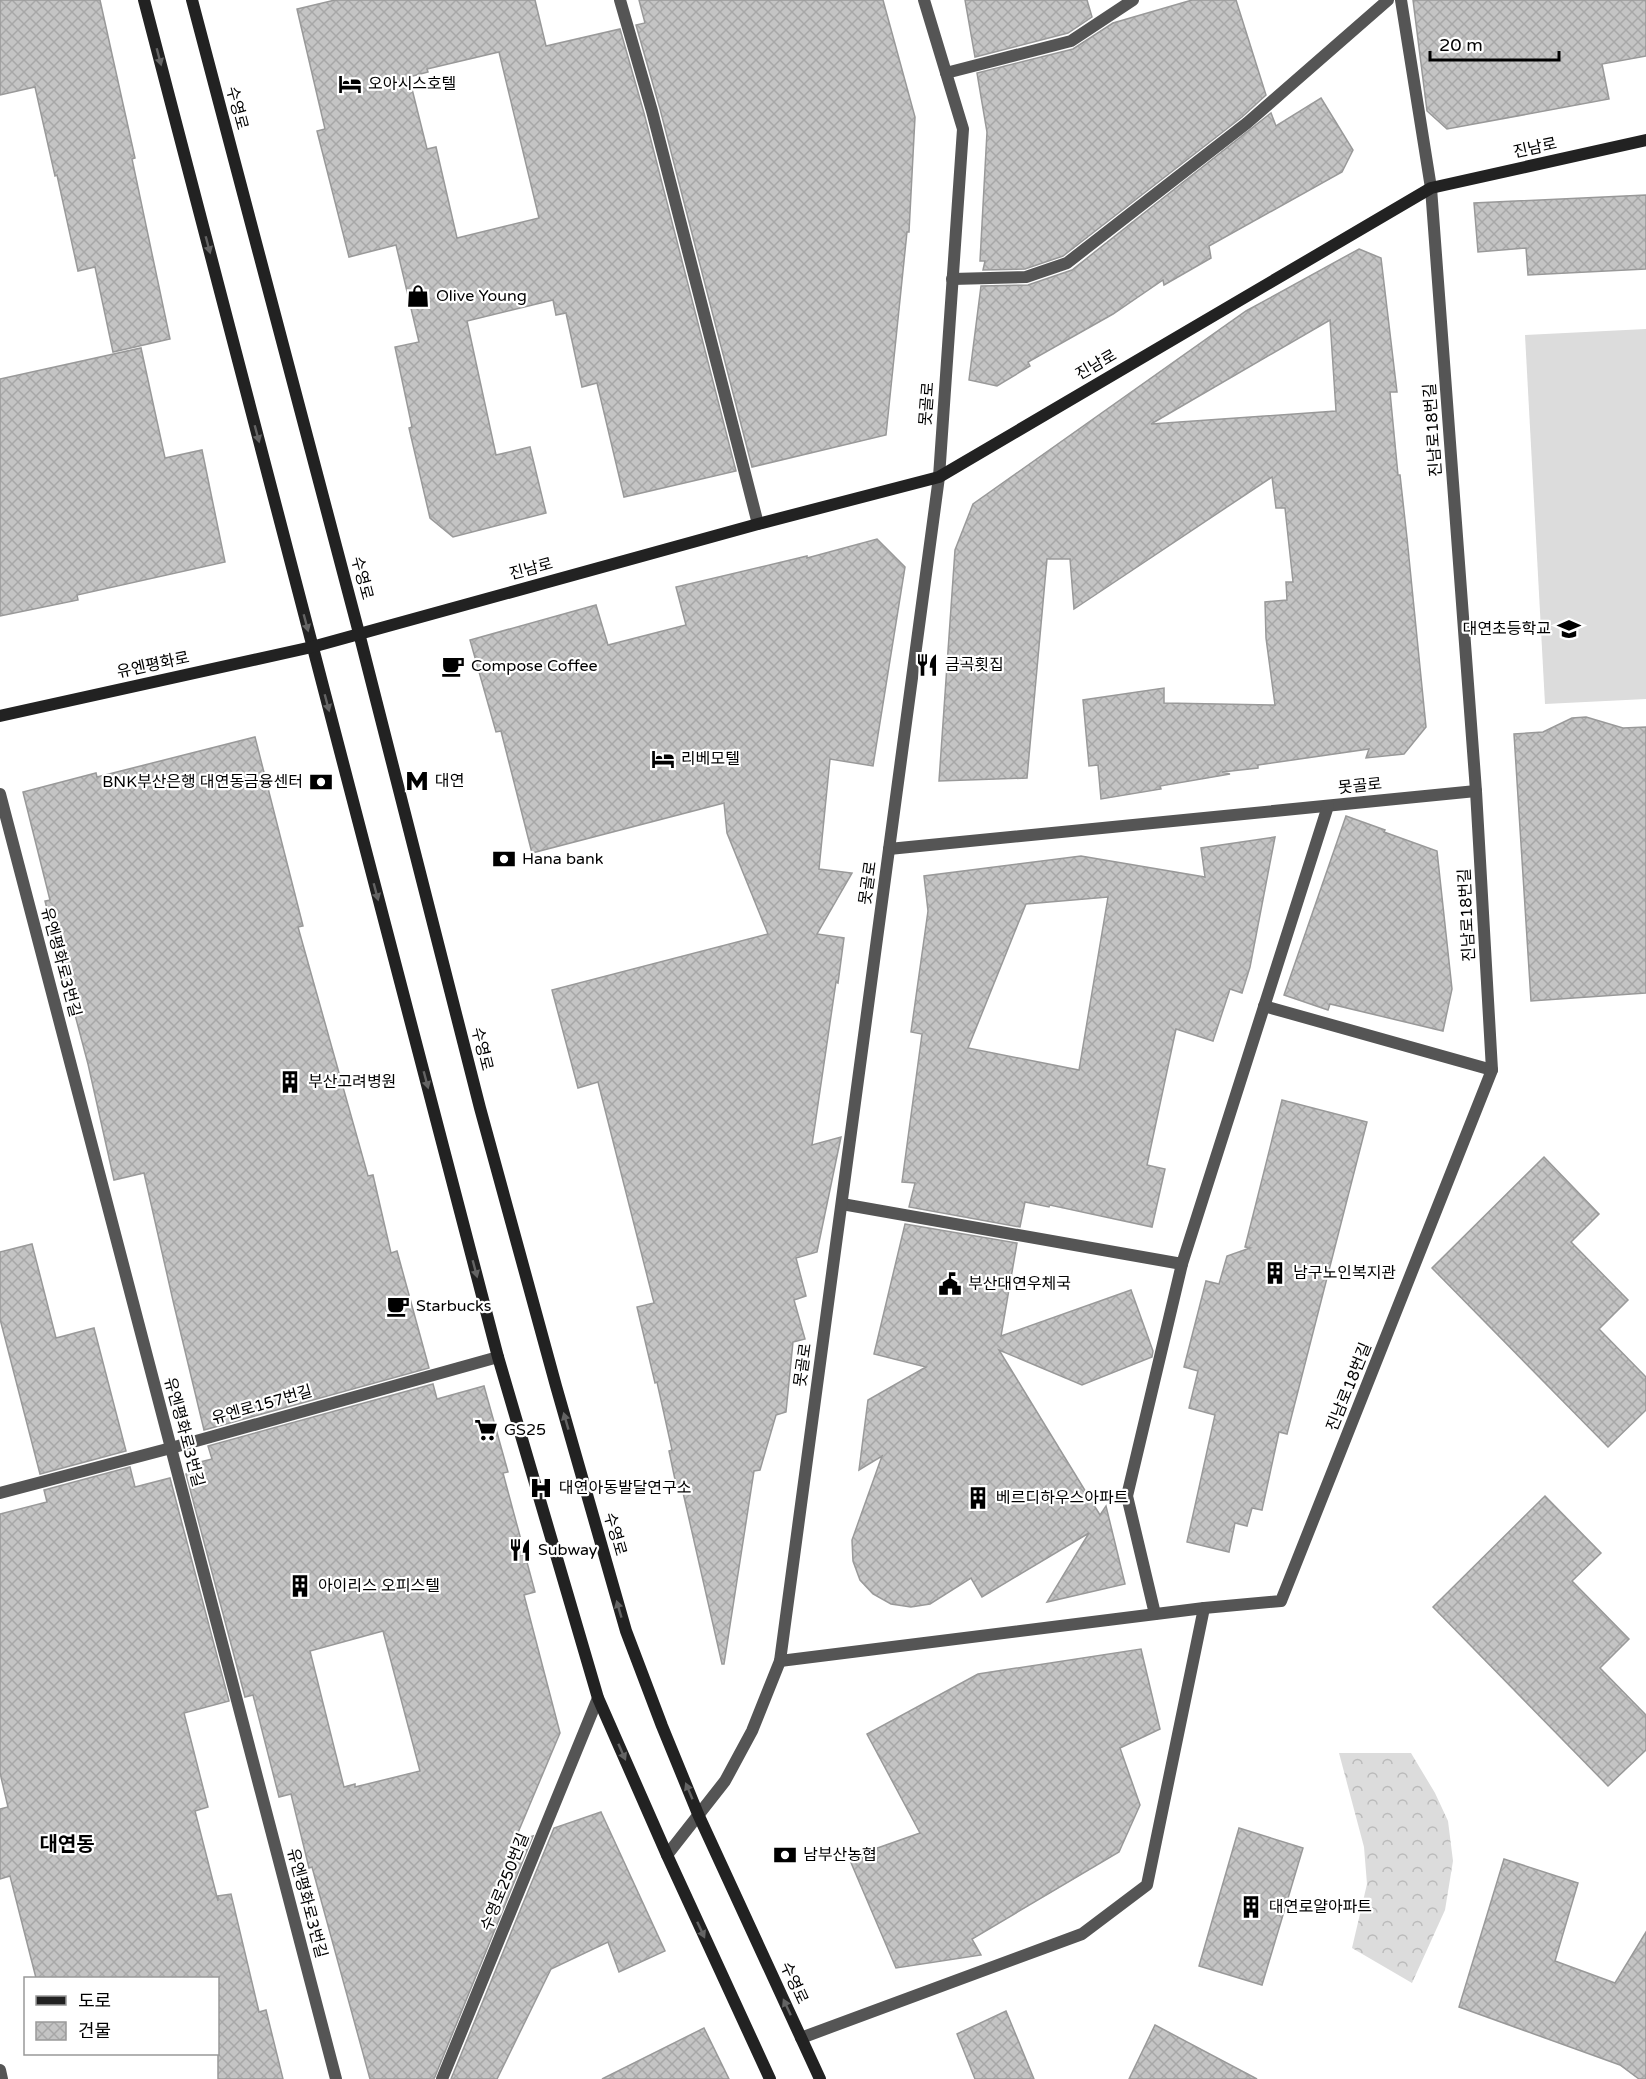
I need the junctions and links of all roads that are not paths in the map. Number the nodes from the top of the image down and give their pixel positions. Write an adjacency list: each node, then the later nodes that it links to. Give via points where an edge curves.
1 (144, 0): 15 (main road, one-way to 15)
2 (192, 0): 14 (main road, 수영로)
3 (620, 0): 13 (street)
4 (924, 0): 8 (street, 못골로)
5 (1133, 0): 8 (street, via 1071,41)
6 (1388, 0): 11 (street, via 1247,123 1066,263 1026,277)
7 (1401, 0): 10 (street)
8 (946, 73): 11 (street, 못골로, via 963,129)
9 (1646, 140): 10 (main road, 진남로)
10 (1431, 188): 12 (main road, 진남로); 17 (street, 진남로18번길)
11 (952, 279): 12 (street, 못골로)
12 (939, 477): 13 (main road, 진남로); 20 (street, 못골로)
13 (758, 524): 14 (main road, 진남로)
14 (359, 633): 15 (main road, 진남로); 32 (main road, 수영로, one-way to 14, via 626,1631 480,1108)
15 (312, 646): 16 (main road, 유엔평화로); 25 (main road, one-way to 25)
16 (0, 716)
17 (1476, 791): 19 (street, 못골로); 22 (street, 진남로18번길)
18 (0, 794): 26 (street, 유엔평화로3번길)
19 (1328, 806): 20 (street, 못골로); 21 (street)
20 (889, 849): 23 (street, 못골로)
21 (1264, 1006): 22 (street); 24 (street)
22 (1492, 1070): 28 (street, 진남로18번길, via 1281,1601)
23 (842, 1204): 24 (street); 30 (street, 못골로)
24 (1182, 1264): 29 (street, via 1127,1496)
25 (498, 1357): 26 (street, 유엔로157번길); 31 (main road)
26 (171, 1448): 27 (street, 유엔로157번길); 37 (street, 유엔평화로3번길)
27 (0, 1493)
28 (1204, 1608): 29 (street); 34 (street, via 1147,1885 1082,1934)
29 (1155, 1614): 30 (street)
30 (780, 1661): 32 (street, 못골로, via 752,1731 725,1781)
31 (598, 1698): 33 (main road, one-way to 33); 38 (street, 수영로250번길)
32 (699, 1814): 33 (street, 못골로); 34 (main road, 수영로, one-way to 32)
33 (667, 1855): 39 (main road, one-way to 39)
34 (801, 2038): 40 (main road, 수영로)
35 (0, 2070): 36 (street)
36 (2, 2079)
37 (336, 2079)
38 (442, 2079)
39 (770, 2079)
40 (820, 2079)

